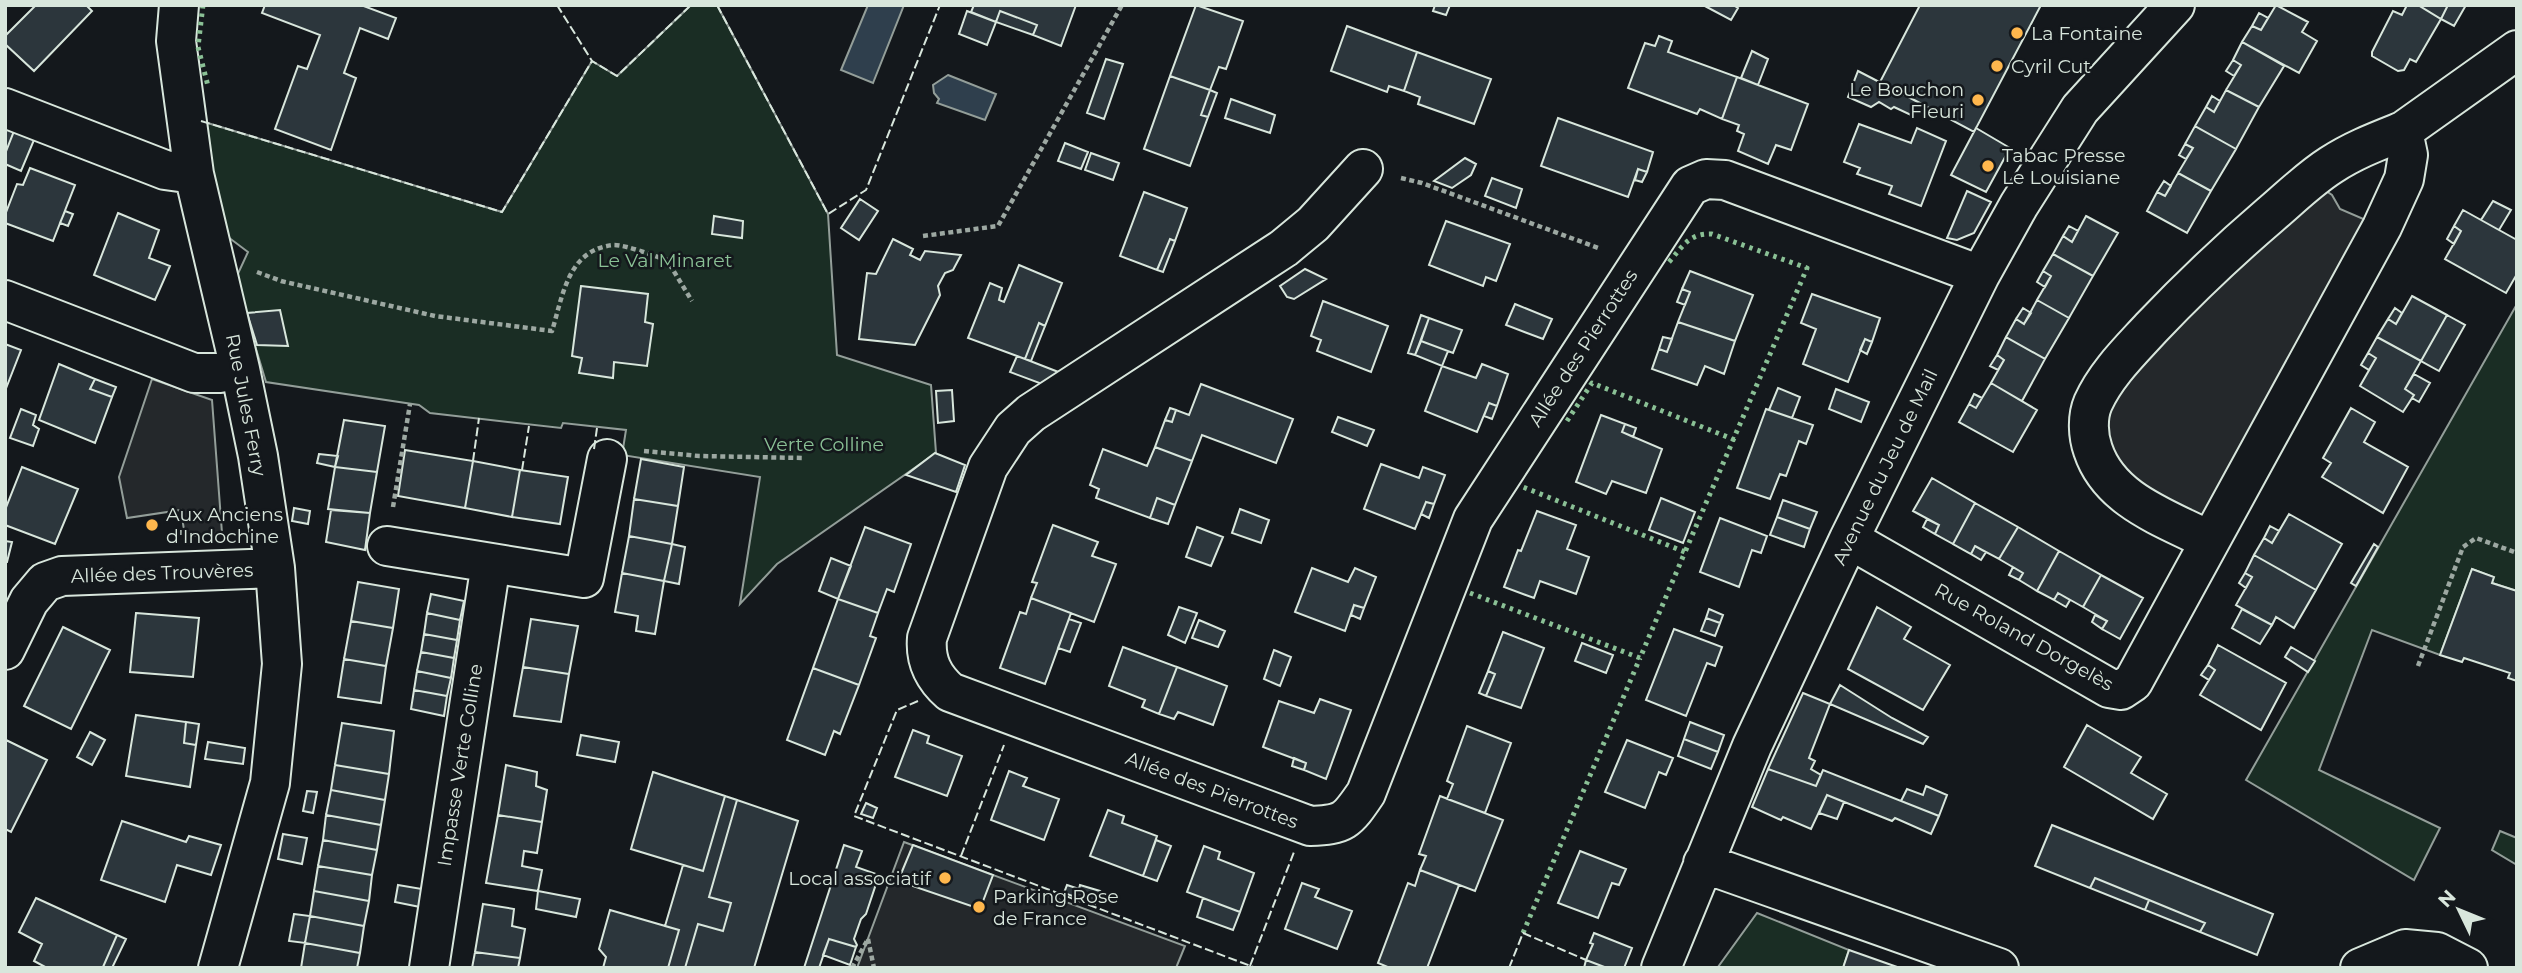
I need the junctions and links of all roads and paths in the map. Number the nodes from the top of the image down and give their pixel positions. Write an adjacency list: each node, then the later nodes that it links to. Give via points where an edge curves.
1 (179, 5): 8 (street, Rue Jules Ferry, via 176,41)
2 (1122, 5): 10 (path, via 998,226)
3 (2162, 10): 13 (street, Avenue du Jeu de Mail, via 2080,108)
4 (2517, 50): 6 (street)
5 (5, 108): 8 (street, via 165,170)
6 (2403, 131): 22 (street, Rue Roland Dorgelès, via 2408,155 2404,179 2382,227); 22 (street, via 2332,164 2213,263 2123,359 2092,405 2092,449 2111,484 2127,498)
7 (1363, 169): 12 (street, Allée des Pierrottes, via 1313,224 1284,248 1013,429 988,467 928,638 930,666 950,692 1310,826 1336,825 1366,793 1473,519)
8 (194, 174): 11 (street, Rue Jules Ferry)
9 (1422, 183): 12 (path)
10 (923, 236)
11 (213, 256): 15 (path, via 281,281 435,316 552,331 567,279 584,255 615,245 667,260); 16 (street, Rue Jules Ferry)
12 (1639, 263): 13 (street, Allée des Pierrottes, via 1690,186 1706,179 1725,180)
13 (1979, 275): 21 (street, Avenue du Jeu de Mail)
14 (5, 300): 16 (street, via 194,373)
15 (692, 301)
16 (240, 369): 26 (street, Rue Jules Ferry)
17 (410, 404): 20 (path)
18 (607, 458): 19 (path, via 624,449); 25 (street, via 584,578)
19 (804, 458)
20 (393, 509)
21 (1849, 539): 22 (street, Rue Roland Dorgelès, via 2109,688 2121,690 2133,682); 29 (street, Avenue du Jeu de Mail)
22 (2210, 541)
23 (387, 546): 25 (street)
24 (2517, 553): 28 (path, via 2476,538 2463,547)
25 (491, 563): 31 (street, Impasse Verte Colline)
26 (275, 568): 27 (street, Allée des Trouvères, via 62,576 46,582 29,601); 30 (street, Rue Jules Ferry, via 282,664 270,783)
27 (5, 650)
28 (2418, 666)
29 (1703, 863): 34 (street, Avenue du Jeu de Mail); 35 (street)
30 (218, 968)
31 (429, 968)
32 (852, 968): 33 (path, via 868,939)
33 (874, 968)
34 (1661, 968)
35 (1999, 968)
36 (2360, 968): 37 (street, via 2405,949 2437,951)
37 (2468, 968)

